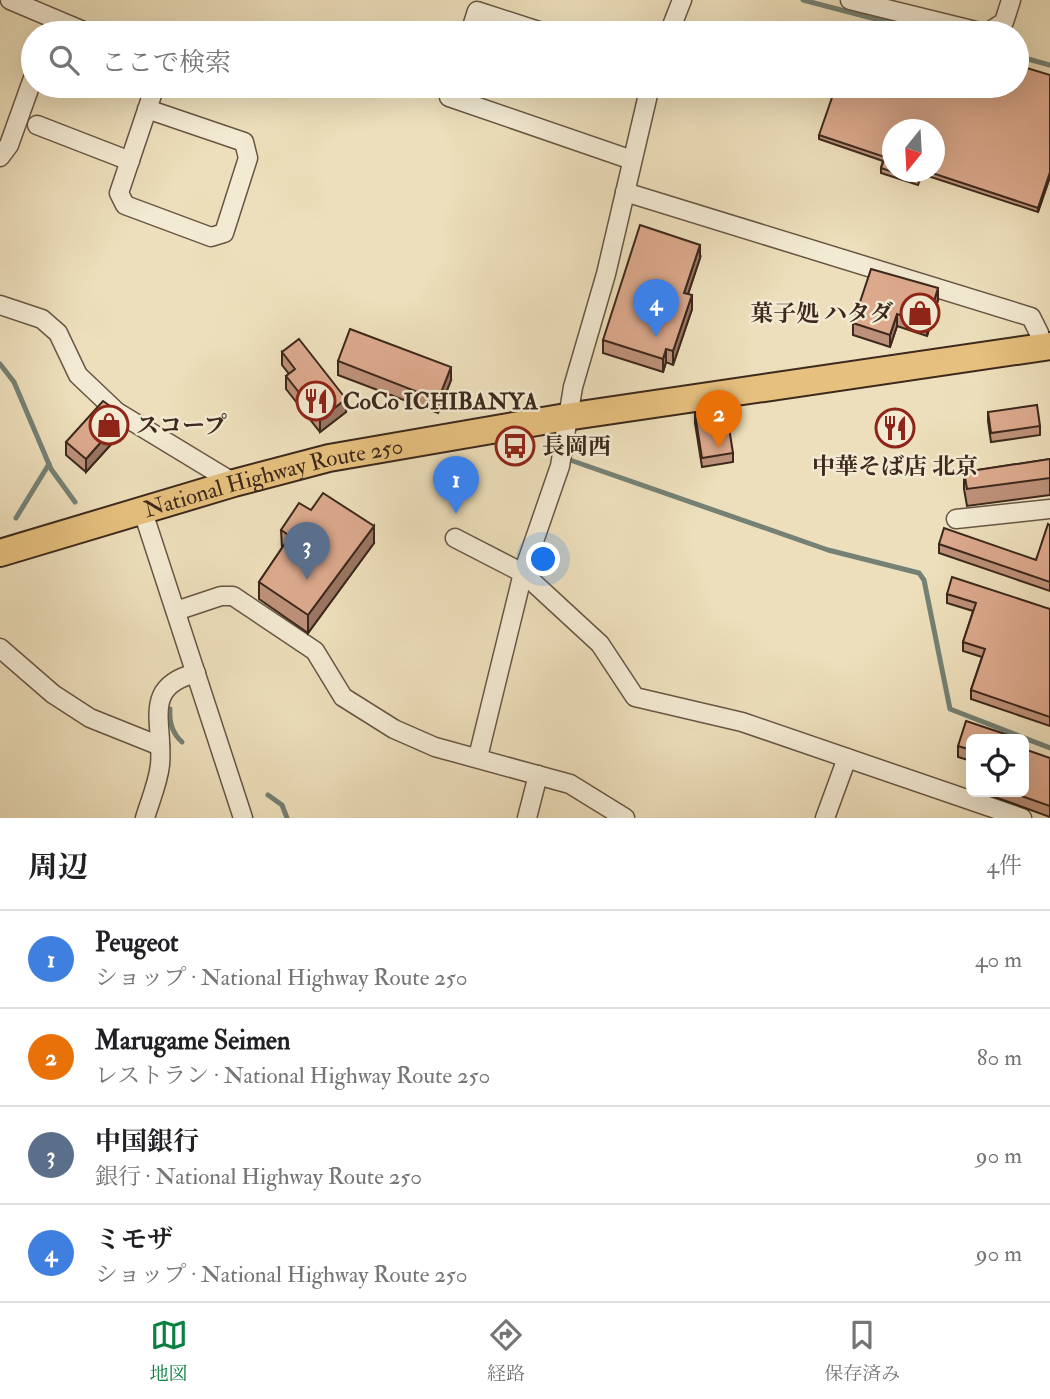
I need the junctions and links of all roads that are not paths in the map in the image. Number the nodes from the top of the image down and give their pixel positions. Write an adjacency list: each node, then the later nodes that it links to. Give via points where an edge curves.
1 (10, 0): 5 (street)
2 (682, 0): 8 (street)
3 (850, 0): 9 (street)
4 (1011, 0): 10 (street)
5 (42, 21)
6 (474, 21): 7 (street, via 477,11)
7 (508, 21)
8 (674, 21)
9 (936, 21)
10 (1004, 21)
11 (26, 98): 17 (street)
12 (151, 98): 15 (street)
13 (452, 98): 18 (street)
14 (647, 98): 18 (street)
15 (147, 108): 19 (street); 19 (street, via 244,142 248,158 224,233 211,237 125,205 119,193)
16 (37, 125): 19 (street)
17 (0, 157)
18 (632, 160): 20 (street)
19 (130, 161)
20 (625, 192): 22 (street, via 1031,317); 23 (street)
21 (0, 305): 24 (street, via 42,319 58,333 78,375 117,412)
22 (1046, 347): 23 (highway, National Highway Route 250)
23 (566, 417): 24 (highway, National Highway Route 250); 30 (street, via 559,466)
24 (227, 479): 26 (highway, National Highway Route 250)
25 (1050, 509): 27 (street)
26 (143, 512): 29 (highway, National Highway Route 250); 31 (street)
27 (956, 519)
28 (456, 538): 30 (street)
29 (0, 554)
30 (523, 573): 35 (street); 36 (street, via 600,644 635,697 742,722)
31 (176, 611): 33 (street); 35 (street, via 233,596 315,651 343,697 394,729 435,747)
32 (0, 649): 34 (street, via 90,718)
33 (196, 673): 34 (street, via 177,677 163,688 158,708); 39 (street)
34 (160, 746): 38 (street, via 160,767)
35 (478, 757): 37 (street)
36 (847, 758): 42 (street); 43 (street)
37 (538, 775): 40 (street); 41 (street, via 570,785)
38 (145, 818)
39 (243, 818)
40 (527, 818)
41 (625, 818)
42 (825, 818)
43 (1022, 818)

